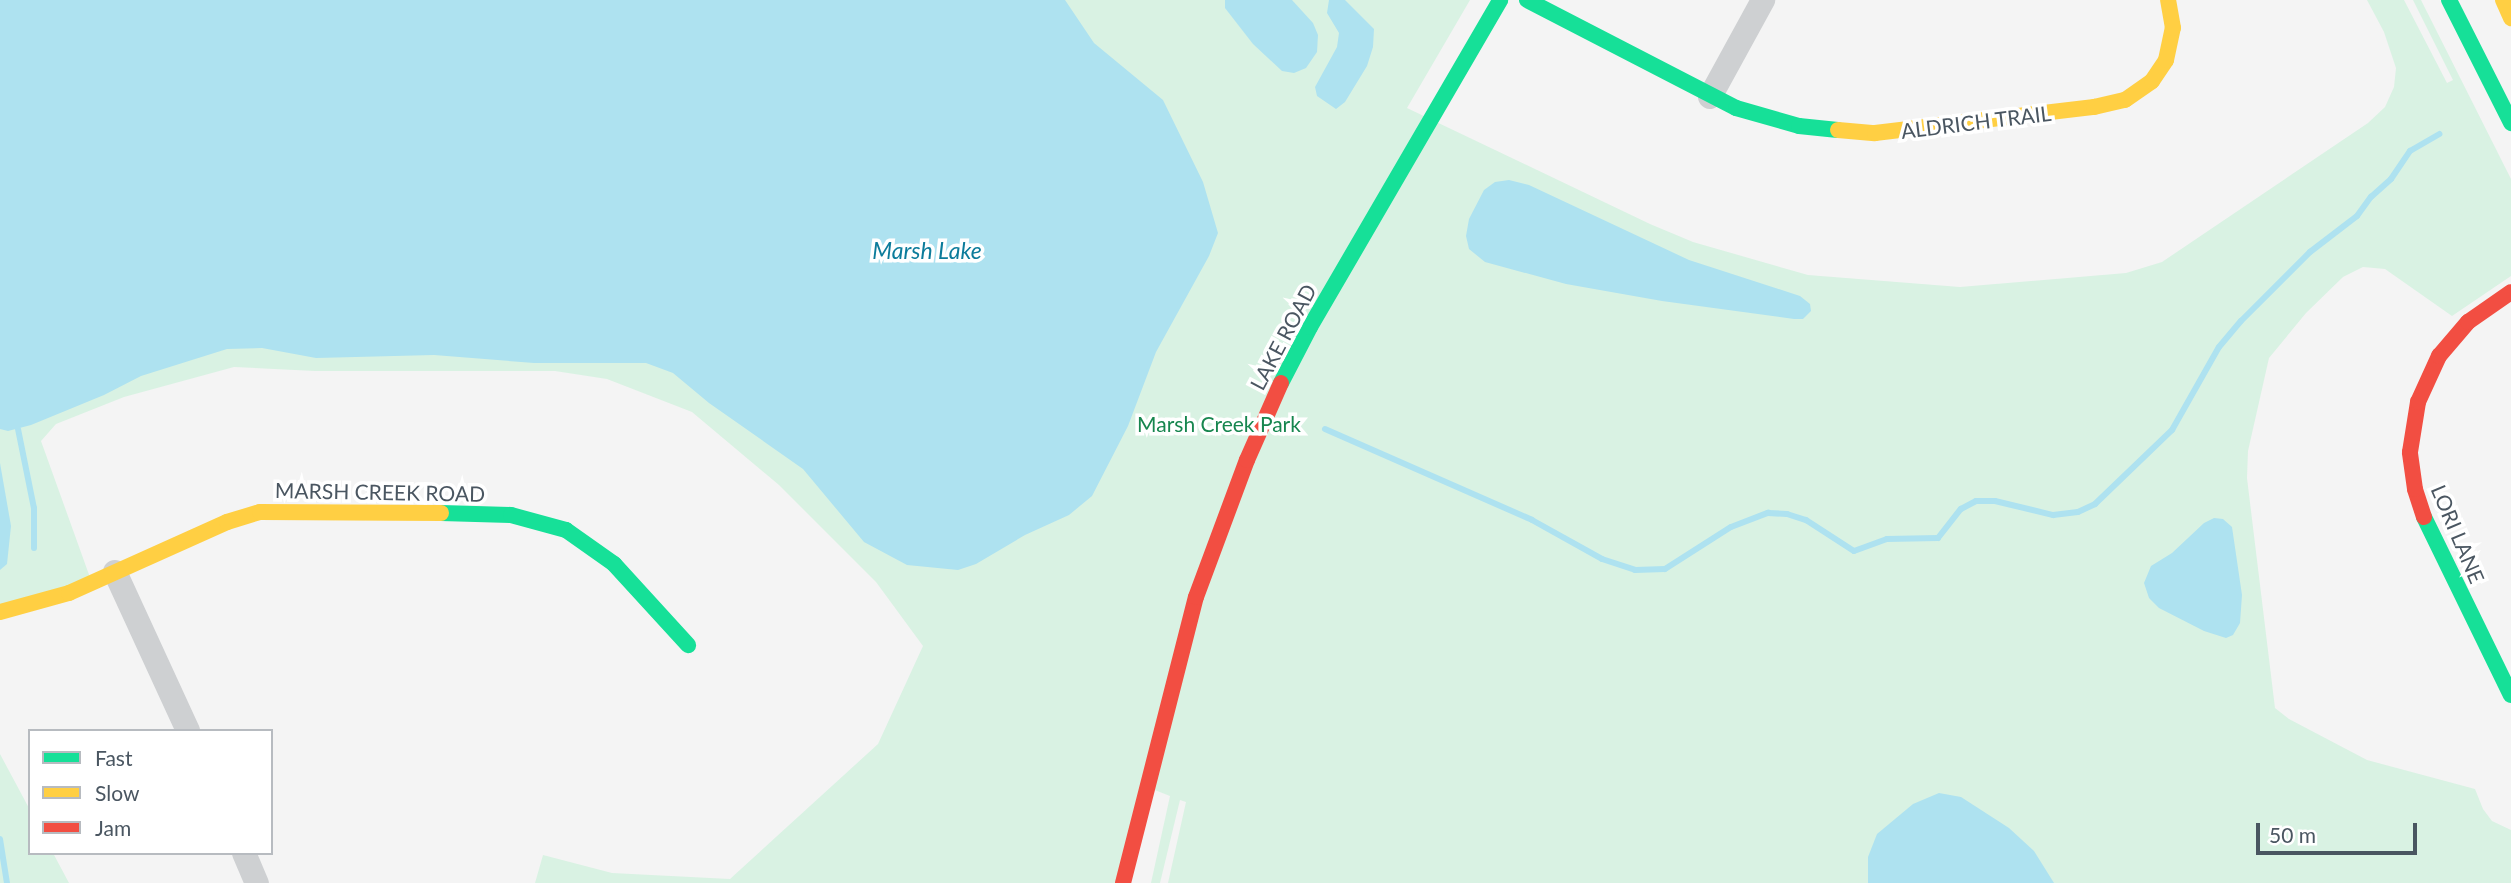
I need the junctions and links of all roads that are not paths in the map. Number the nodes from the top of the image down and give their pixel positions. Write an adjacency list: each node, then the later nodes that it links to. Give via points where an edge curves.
1 (1500, 0): 18 (street, LAKE ROAD, via 1310,327 1247,460 1184,636)
2 (1527, 0): 8 (street, ALDRICH TRAIL)
3 (1763, 0): 8 (street)
4 (2168, 0): 8 (street, ALDRICH TRAIL, via 2172,35 2162,69 2136,95 2108,105 1908,131 1858,133 1789,124)
5 (2449, 0): 9 (street)
6 (2502, 0): 7 (street)
7 (2511, 18)
8 (1710, 97)
9 (2511, 124)
10 (2511, 292): 14 (street, LORI LANE, via 2468,322 2439,356 2418,402 2410,452 2427,526)
11 (115, 572): 12 (street, MARSH CREEK ROAD, via 69,593); 13 (street, MARSH CREEK ROAD, via 227,522 260,513 511,515 566,530 591,545); 15 (street)
12 (0, 612)
13 (688, 645)
14 (2511, 695)
15 (187, 729)
16 (245, 855): 17 (street)
17 (257, 883)
18 (1123, 883)

